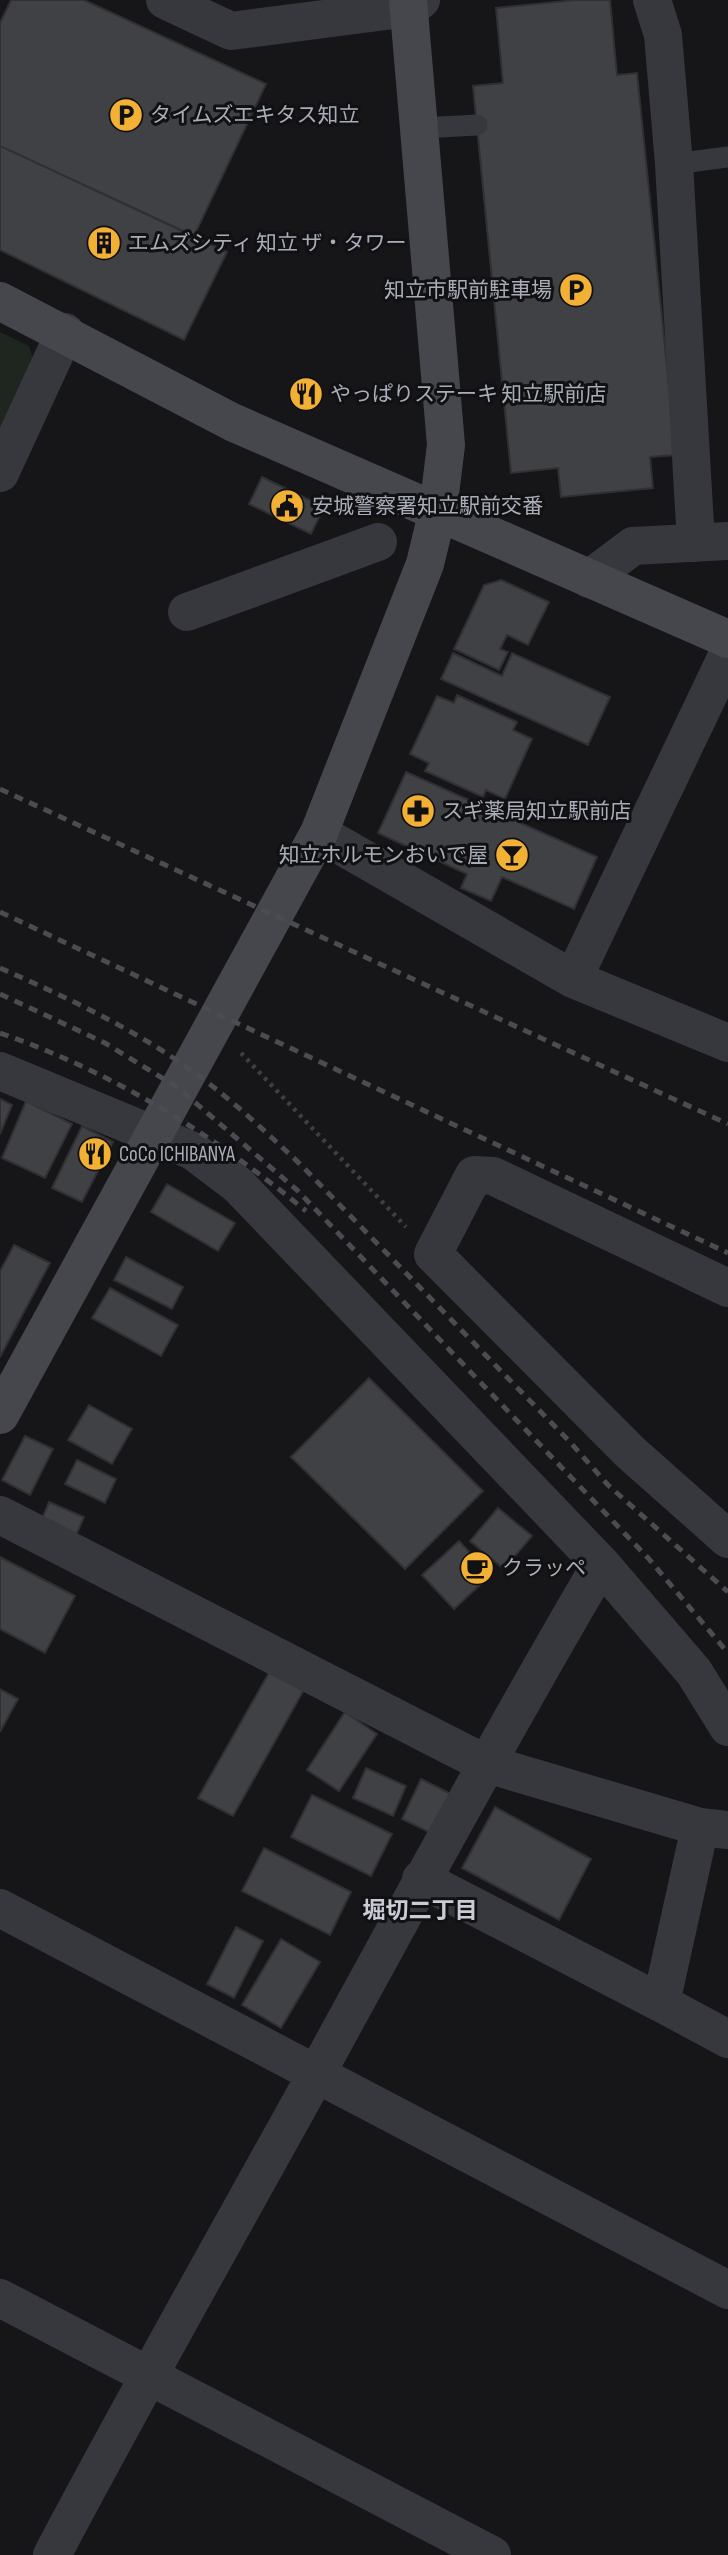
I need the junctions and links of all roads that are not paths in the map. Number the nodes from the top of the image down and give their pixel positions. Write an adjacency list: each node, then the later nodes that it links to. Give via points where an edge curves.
1 (165, 0): 3 (street, via 232,31)
2 (652, 0): 7 (street, via 663,35)
3 (413, 3): 5 (street)
4 (477, 125): 5 (lane)
5 (422, 128): 11 (street, via 446,445)
6 (728, 157): 7 (lane)
7 (674, 164): 13 (street)
8 (0, 301): 9 (street)
9 (65, 332): 10 (street); 11 (street, via 232,422)
10 (0, 473)
11 (438, 510): 14 (street); 18 (street, via 425,564)
12 (378, 542): 15 (street)
13 (712, 542): 14 (street, via 633,546)
14 (589, 579): 16 (street)
15 (187, 612)
16 (728, 639)
17 (728, 654): 19 (street)
18 (319, 833): 19 (street); 22 (street)
19 (573, 979): 20 (street)
20 (728, 1043)
21 (0, 1071): 22 (street)
22 (152, 1134): 24 (street); 27 (street, via 193,1151 237,1185)
23 (728, 1288): 26 (street, via 493,1176 474,1175 433,1254 630,1452)
24 (0, 1415)
25 (0, 1515): 29 (street)
26 (728, 1539)
27 (601, 1564): 28 (street, via 694,1672); 29 (street)
28 (728, 1727)
29 (484, 1763): 30 (street); 31 (street)
30 (714, 1828): 33 (street)
31 (421, 1879): 33 (street); 35 (street)
32 (0, 1908): 35 (street)
33 (661, 2003): 34 (street)
34 (728, 2039)
35 (316, 2073): 36 (street); 38 (street)
36 (728, 2290)
37 (0, 2298): 38 (street)
38 (146, 2376): 39 (street); 40 (street)
39 (52, 2555)
40 (492, 2555)

